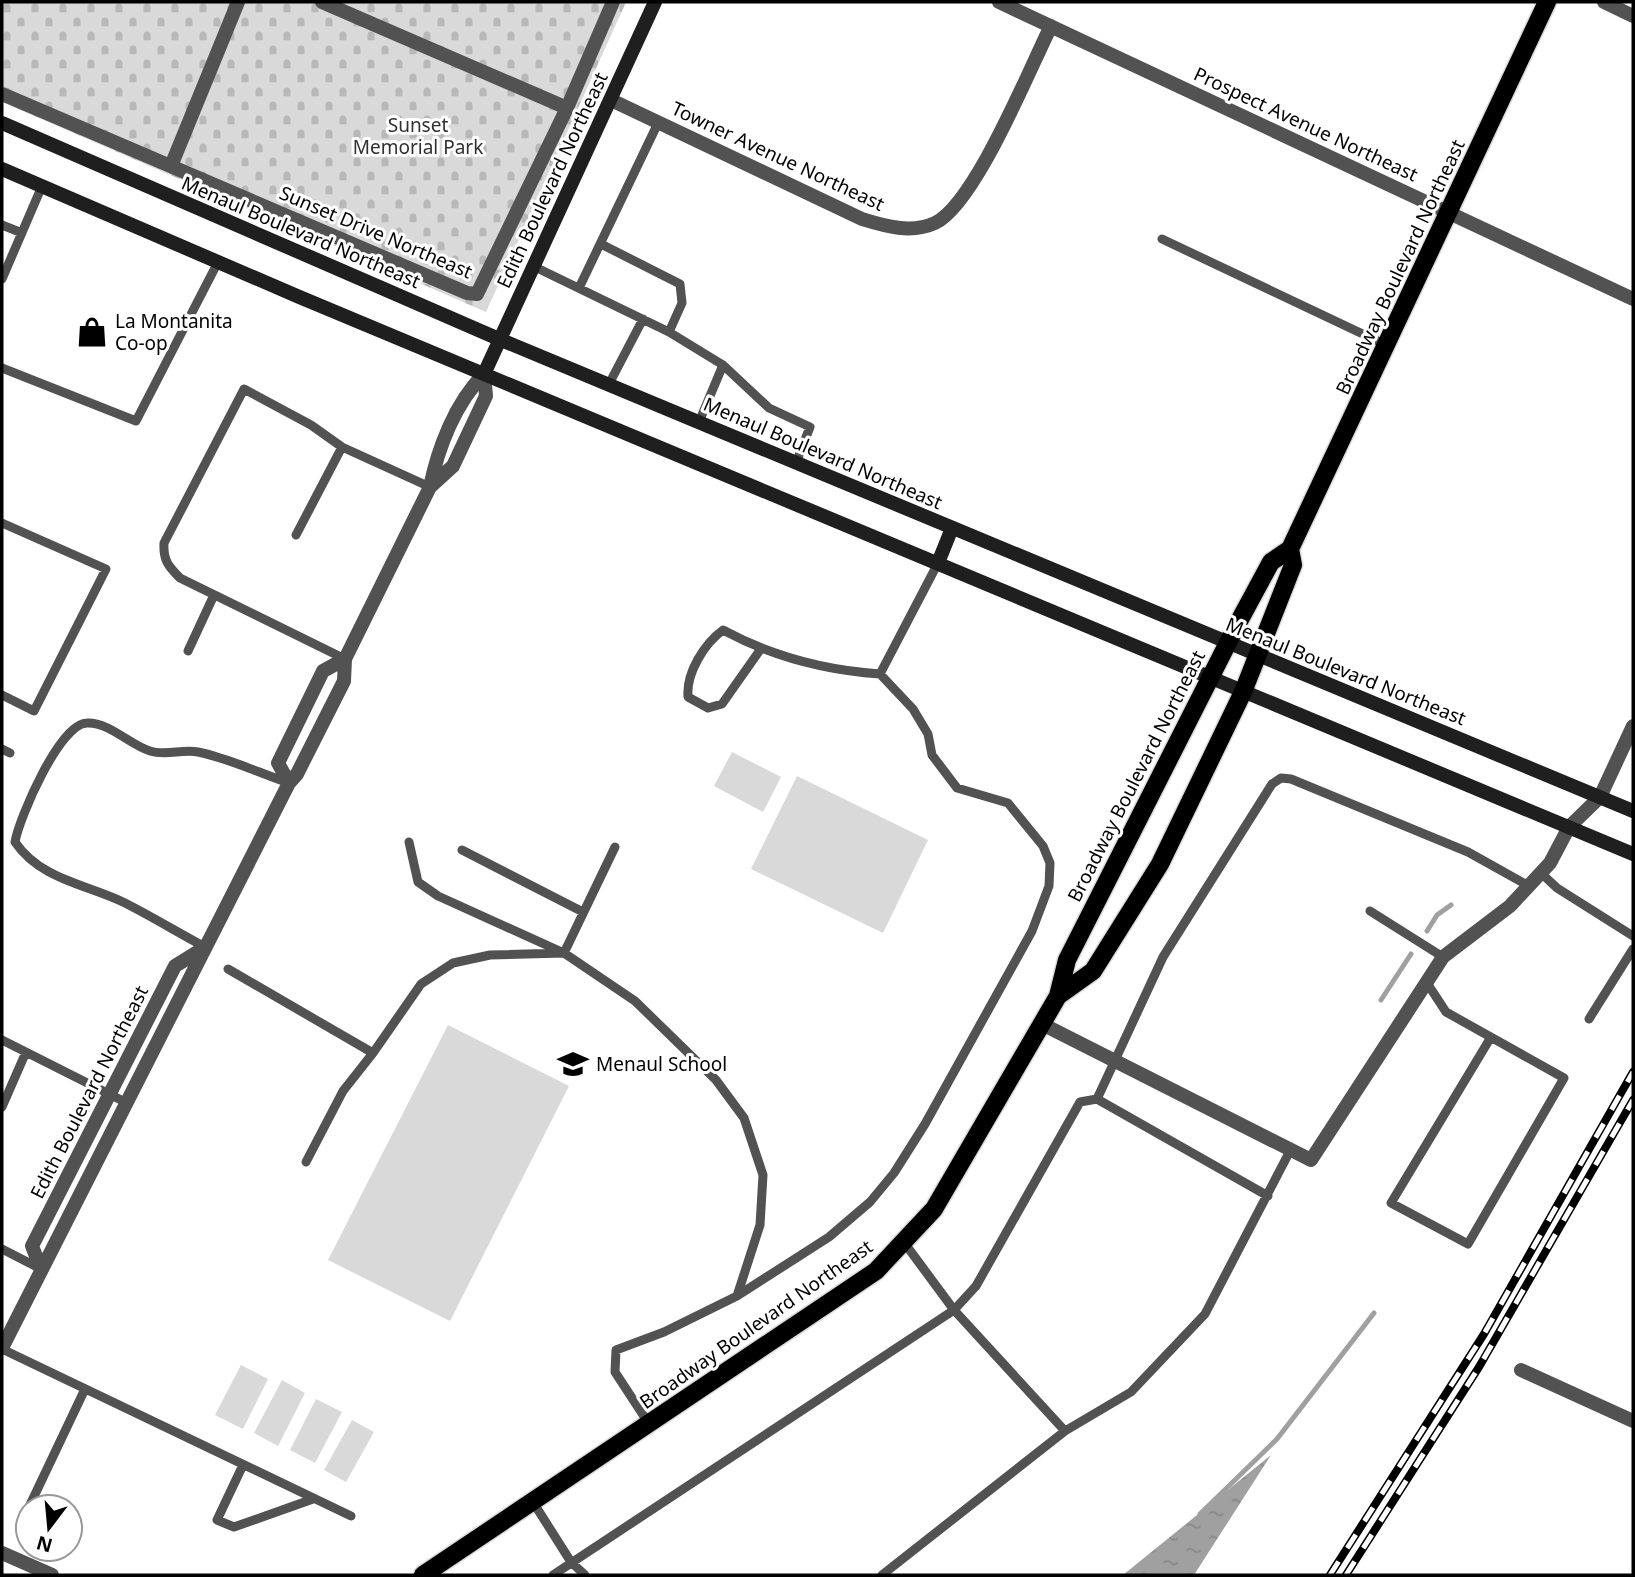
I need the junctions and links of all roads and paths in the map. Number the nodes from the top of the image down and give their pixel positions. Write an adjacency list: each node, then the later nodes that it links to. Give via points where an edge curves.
1 (238, 2): 15 (street)
2 (322, 2): 12 (street)
3 (613, 2): 12 (street, Sunset Drive Northeast)
4 (655, 2): 11 (main road, Edith Boulevard Northeast)
5 (999, 2): 9 (street, Prospect Avenue Northeast)
6 (1547, 2): 18 (main road, Broadway Boulevard Northeast)
7 (1604, 2): 8 (street)
8 (1633, 16)
9 (1051, 26): 13 (street, Towner Avenue Northeast, via 974,182 948,215 933,223 892,228 862,219); 18 (street, Prospect Avenue Northeast)
10 (2, 94): 15 (street, Sunset Drive Northeast)
11 (611, 100): 13 (street, Towner Avenue Northeast); 24 (main road, Edith Boulevard Northeast)
12 (567, 108): 15 (street, Sunset Drive Northeast, via 477,294)
13 (658, 122): 22 (lane)
14 (2, 123): 30 (main road, Menaul Boulevard Northeast)
15 (171, 166)
16 (2, 169): 17 (main road)
17 (42, 187): 20 (lane); 23 (main road)
18 (1449, 212): 27 (street, Prospect Avenue Northeast); 31 (main road, Broadway Boulevard Northeast)
19 (2, 225): 20 (lane)
20 (22, 233): 25 (lane)
21 (1162, 239): 31 (lane)
22 (601, 244): 26 (lane); 29 (lane, via 680,284 681,303)
23 (218, 262): 33 (lane, via 136,421); 34 (main road)
24 (533, 266): 26 (lane); 30 (main road, Edith Boulevard Northeast)
25 (2, 279)
26 (579, 288): 28 (lane)
27 (1633, 299)
28 (643, 319): 29 (lane); 35 (lane)
29 (669, 332): 32 (lane)
30 (499, 339): 34 (main road, Edith Boulevard Northeast); 35 (main road, Menaul Boulevard Northeast)
31 (1386, 345): 45 (main road, Broadway Boulevard Northeast)
32 (723, 365): 36 (lane); 40 (lane, via 769,408 810,427)
33 (2, 368)
34 (484, 374): 37 (street, Edith Boulevard Northeast, via 470,388); 39 (street, Edith Boulevard Northeast, via 486,396); 46 (main road)
35 (609, 384): 36 (main road, Menaul Boulevard Northeast)
36 (699, 422): 40 (main road, Menaul Boulevard Northeast)
37 (444, 442): 39 (lane); 41 (street, Edith Boulevard Northeast)
38 (341, 447): 41 (lane); 44 (lane); 47 (lane, via 244,389 164,543 168,567)
39 (460, 450): 41 (street, Edith Boulevard Northeast, via 453,466)
40 (796, 463): 43 (main road, Menaul Boulevard Northeast)
41 (430, 487): 52 (street, Edith Boulevard Northeast)
42 (2, 523): 56 (lane, via 106,569 34,711)
43 (952, 528): 46 (main road); 48 (main road, Menaul Boulevard Northeast)
44 (296, 535)
45 (1290, 549): 48 (main road, Broadway Boulevard Northeast, via 1271,562); 51 (main road, Broadway Boulevard Northeast, via 1293,565)
46 (938, 563): 53 (lane); 54 (main road)
47 (214, 595): 50 (lane); 52 (lane)
48 (1227, 642): 51 (main road, Menaul Boulevard Northeast); 54 (main road, Broadway Boulevard Northeast)
49 (760, 650): 49 (lane, via 723,630 709,640 687,685 688,697 708,708 722,704); 53 (lane, via 836,671)
50 (188, 651)
51 (1257, 655): 55 (main road, Broadway Boulevard Northeast); 59 (main road, Menaul Boulevard Northeast)
52 (345, 659): 58 (street, Edith Boulevard Northeast, via 344,681); 58 (street, Edith Boulevard Northeast, via 323,671 278,763)
53 (880, 674): 95 (lane, via 913,709 929,734 932,755 957,788 1008,803 1043,846 1050,863 1049,886 1032,931 894,1173 870,1202 829,1237)
54 (1210, 677): 55 (main road); 77 (main road, Broadway Boulevard Northeast, via 1067,960)
55 (1242, 692): 61 (main road); 77 (main road, Broadway Boulevard Northeast, via 1160,864 1093,971)
56 (2, 695)
57 (1633, 726): 59 (street)
58 (289, 783): 71 (street, Edith Boulevard Northeast); 71 (lane, via 195,752 149,751 86,722 61,741 18,822 15,842 37,865 141,911)
59 (1600, 797): 60 (main road, Menaul Boulevard Northeast); 61 (street)
60 (1633, 811)
61 (1569, 827): 65 (main road); 66 (street)
62 (409, 842): 73 (lane, via 418,882 438,896)
63 (615, 847): 69 (lane)
64 (462, 850): 69 (lane)
65 (1633, 853)
66 (1541, 873): 67 (street); 70 (lane, via 1556,888)
67 (1529, 886): 74 (street); 84 (lane, via 1468,852 1281,778 1272,784 1163,957)
68 (1370, 911): 74 (lane)
69 (583, 912): 73 (lane)
70 (1633, 936)
71 (205, 947): 85 (street, Edith Boulevard Northeast, via 175,967); 87 (street, Edith Boulevard Northeast)
72 (1633, 950): 78 (lane)
73 (564, 953): 83 (lane, via 490,955 453,964 421,984); 95 (lane, via 635,1001 716,1080 744,1118 763,1175 760,1226)
74 (1443, 957): 76 (street)
75 (228, 969): 83 (lane)
76 (1427, 983): 80 (lane, via 1446,1012); 89 (street, via 1311,1160)
77 (1058, 996): 79 (main road, Broadway Boulevard Northeast)
78 (1589, 1019)
79 (1042, 1024): 84 (street); 92 (main road, Broadway Boulevard Northeast, via 934,1209)
80 (1491, 1037): 80 (lane, via 1564,1078 1468,1244 1391,1203)
81 (2, 1040): 82 (lane)
82 (26, 1052): 85 (lane); 88 (lane)
83 (373, 1053): 90 (lane, via 343,1091)
84 (1115, 1061): 86 (lane); 89 (street)
85 (109, 1094): 87 (lane); 94 (street, Edith Boulevard Northeast, via 32,1246)
86 (1097, 1099): 91 (lane); 96 (lane, via 1080,1102 976,1286)
87 (127, 1102): 94 (street, Edith Boulevard Northeast)
88 (2, 1107)
89 (1291, 1149): 91 (lane)
90 (306, 1162)
91 (1268, 1196): 102 (lane, via 1205,1314 1131,1392)
92 (903, 1241): 96 (lane); 101 (main road, Broadway Boulevard Northeast, via 876,1270)
93 (2, 1250): 94 (lane)
94 (41, 1269): 97 (street, Edith Boulevard Northeast)
95 (737, 1296): 101 (lane, via 616,1350 615,1372)
96 (954, 1310): 102 (lane); 109 (lane)
97 (2, 1349): 99 (lane)
98 (1521, 1370): 100 (street)
99 (85, 1389): 103 (lane); 104 (lane)
100 (1633, 1421)
101 (650, 1425): 106 (main road, Broadway Boulevard Northeast)
102 (1065, 1431): 114 (lane)
103 (243, 1465): 105 (lane); 105 (lane, via 217,1520 234,1527)
104 (35, 1493)
105 (313, 1499): 107 (lane)
106 (533, 1502): 109 (lane); 111 (main road, Broadway Boulevard Northeast)
107 (351, 1517)
108 (2, 1553): 110 (street)
109 (571, 1562): 112 (lane); 113 (lane)
110 (52, 1575)
111 (423, 1575)
112 (552, 1575)
113 (585, 1575)
114 (882, 1575)

